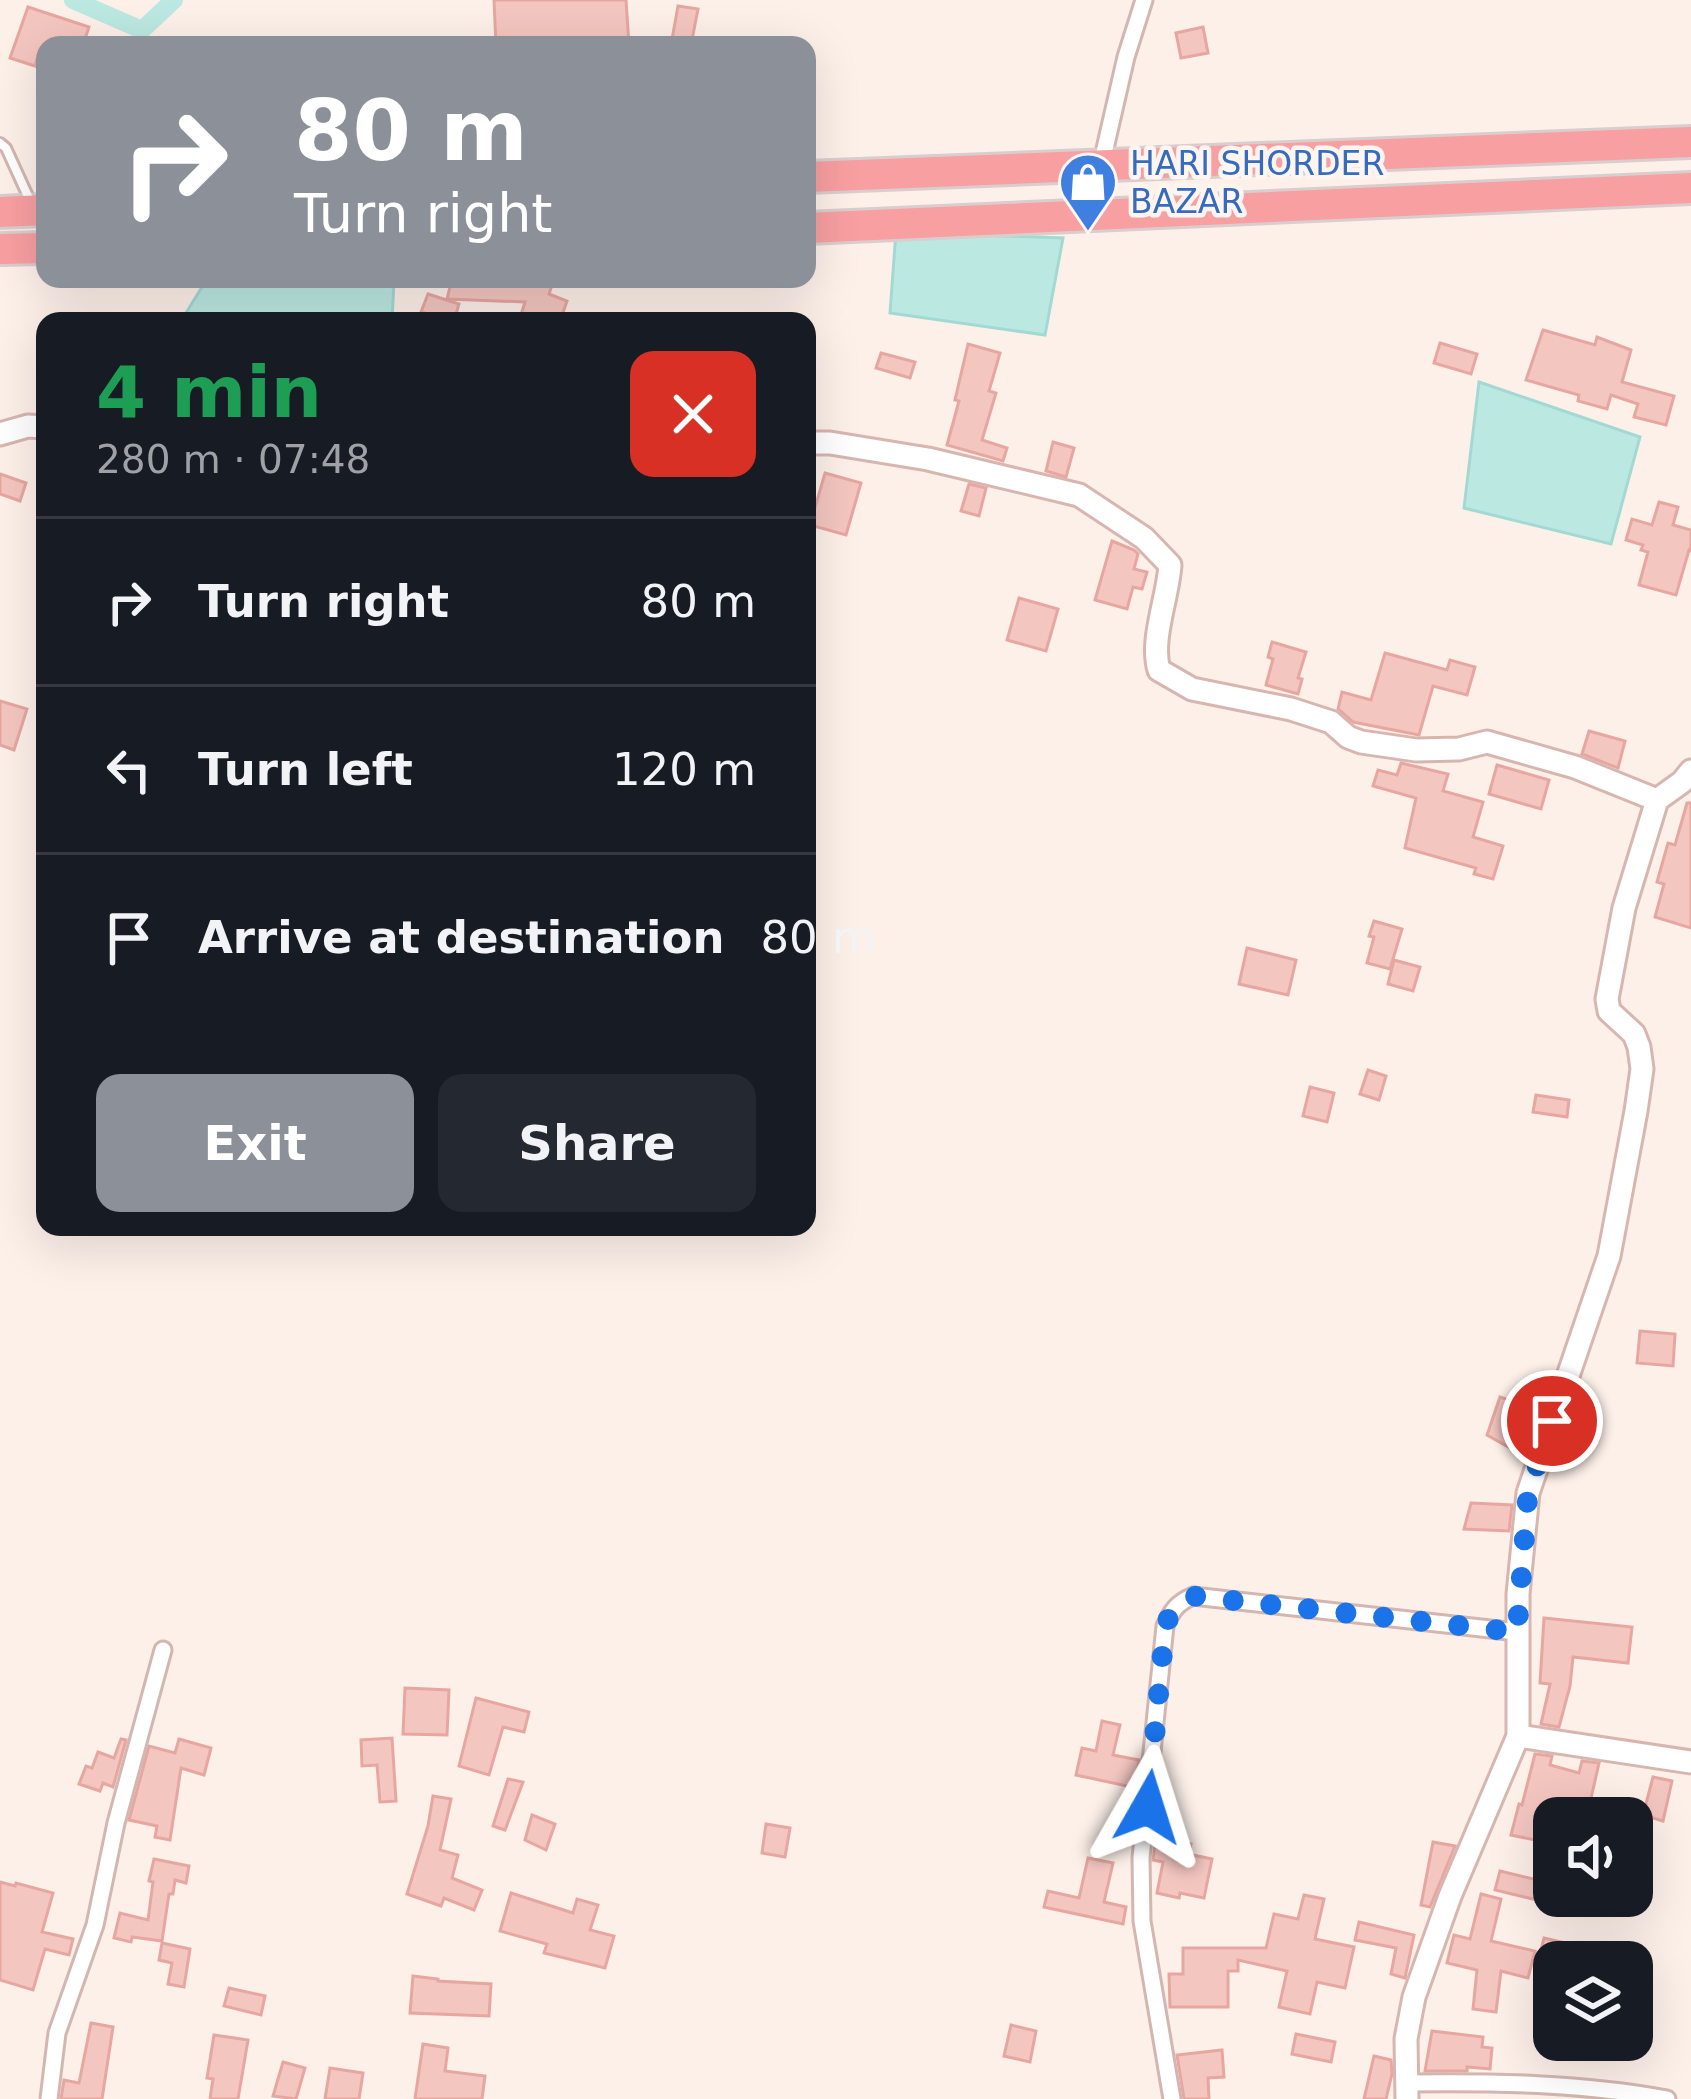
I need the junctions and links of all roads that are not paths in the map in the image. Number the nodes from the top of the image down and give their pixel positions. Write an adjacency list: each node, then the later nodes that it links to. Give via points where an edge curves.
1 (1144, 0): 4 (street)
2 (1691, 142): 4 (highway)
3 (0, 143): 7 (lane)
4 (1101, 166): 5 (highway)
5 (816, 177)
6 (1691, 188): 10 (highway)
7 (36, 203)
8 (36, 210): 9 (highway)
9 (0, 212)
10 (816, 228)
11 (36, 248): 12 (highway)
12 (0, 249)
13 (36, 426): 14 (main road)
14 (0, 434)
15 (816, 443): 17 (main road, via 928,459 1079,495 1170,565 1155,658 1159,670 1192,689 1291,709 1381,747 1487,742)
16 (1691, 771): 17 (main road)
17 (1657, 800): 18 (main road, via 1607,999 1639,1047 1636,1111 1609,1256 1528,1493)
18 (1517, 1632): 20 (main road); 24 (street, via 1193,1596 1171,1611 1141,1858 1142,1921)
19 (163, 1650): 23 (street, via 95,1925 57,2033)
20 (1518, 1736): 21 (main road); 22 (main road, via 1414,1997)
21 (1691, 1762)
22 (1407, 2091): 25 (street, via 1524,2085)
23 (49, 2099)
24 (1172, 2099)
25 (1667, 2099)

